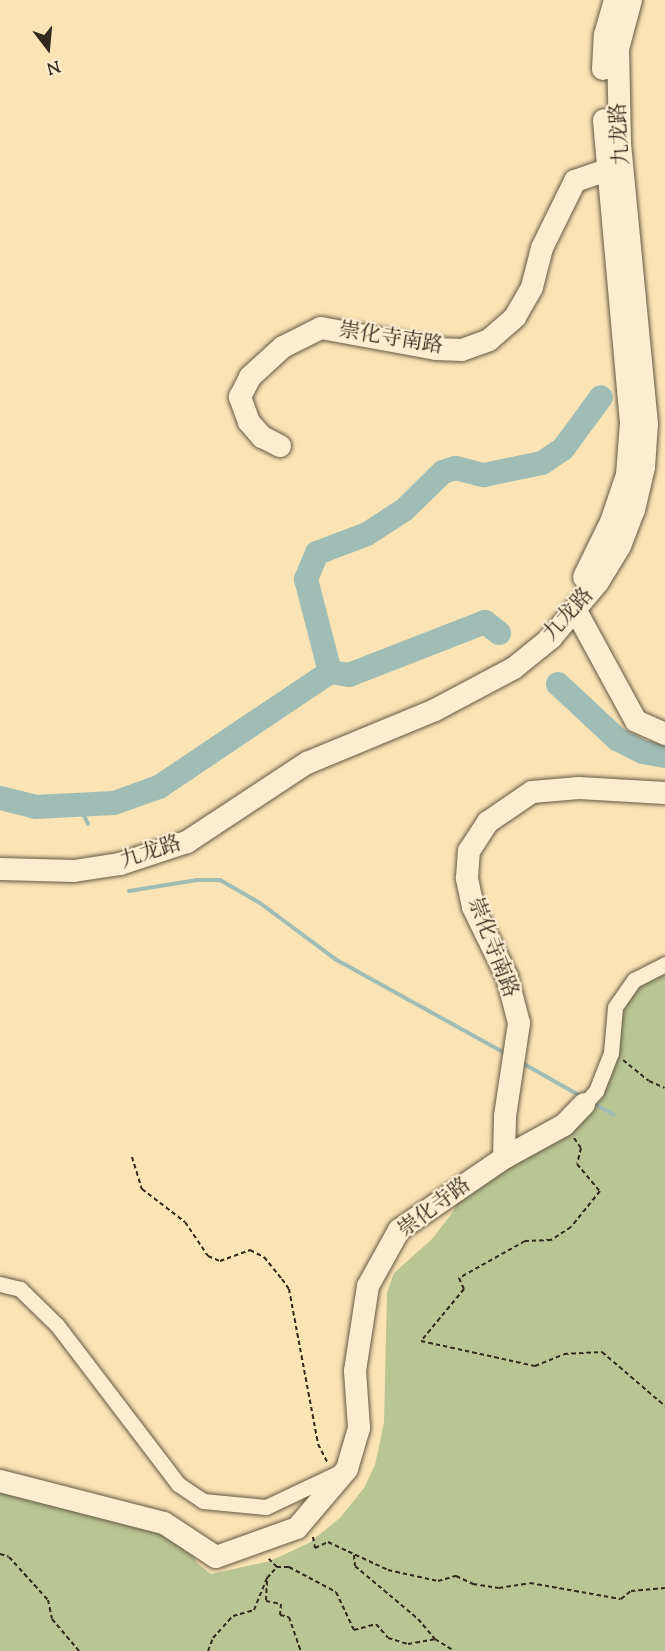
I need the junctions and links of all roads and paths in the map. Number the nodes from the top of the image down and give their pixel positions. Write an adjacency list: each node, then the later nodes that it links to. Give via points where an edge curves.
1 (615, 0): 3 (main road, 九龙路, via 605,35)
2 (631, 0): 5 (main road, 九龙路, via 618,48 618,84 620,141 644,366 644,467 620,546)
3 (607, 170): 4 (main road, 崇化寺南路, via 575,181 542,248 532,287 514,317 489,340 462,350 436,349 321,328 283,347 250,377 240,397 249,422 262,437); 8 (main road, 九龙路, via 631,423 627,475 591,568 565,603 526,641 479,673 424,700 315,743 211,811 162,837 81,857)
4 (280, 446)
5 (576, 612): 6 (main road, via 636,721); 9 (main road, 九龙路, via 514,668 435,710 307,763 187,842 120,864 74,871)
6 (665, 734)
7 (665, 793): 16 (main road, 崇化寺南路, via 579,788 532,792 488,822 469,851 467,879 473,907 507,976 519,1023 505,1116)
8 (0, 856)
9 (0, 869)
10 (665, 964): 11 (street, via 634,980 615,1007)
11 (611, 1053): 12 (path); 13 (street)
12 (665, 1088)
13 (587, 1100): 14 (main road, 崇化寺路)
14 (564, 1125): 16 (main road, 崇化寺路); 18 (path, via 581,1148 577,1164 600,1191 571,1227 551,1240 525,1241 459,1278 464,1289 421,1341 535,1366 564,1354 602,1352)
15 (132, 1157): 19 (path, via 142,1189 185,1222 208,1256 220,1261 250,1250 264,1257 289,1289 318,1444)
16 (504, 1158): 19 (main road, 崇化寺路, via 399,1230 368,1286 356,1371 359,1428)
17 (0, 1284): 19 (street, via 20,1289 57,1325 178,1484 203,1501 266,1507)
18 (665, 1406)
19 (340, 1472): 21 (main road, 崇化寺路)
20 (0, 1481): 22 (main road, 崇化寺路, via 164,1523 216,1557)
21 (309, 1514): 22 (main road, 崇化寺路, via 297,1528); 24 (path, via 315,1548 328,1542)
22 (252, 1544): 25 (path)
23 (0, 1554): 29 (path, via 9,1557 48,1600 52,1619)
24 (354, 1556): 27 (path, via 406,1575 438,1581 456,1576 473,1584 499,1588 530,1583 621,1599 631,1592); 28 (path, via 355,1566 418,1618)
25 (277, 1567): 26 (path); 28 (path, via 289,1567 336,1592 354,1630 376,1624 388,1638 408,1644)
26 (267, 1578): 30 (path, via 254,1610 233,1616 213,1638); 31 (path, via 266,1601 280,1604 280,1614 289,1617)
27 (665, 1588)
28 (435, 1639): 32 (path)
29 (78, 1651)
30 (208, 1651)
31 (301, 1651)
32 (454, 1651)

